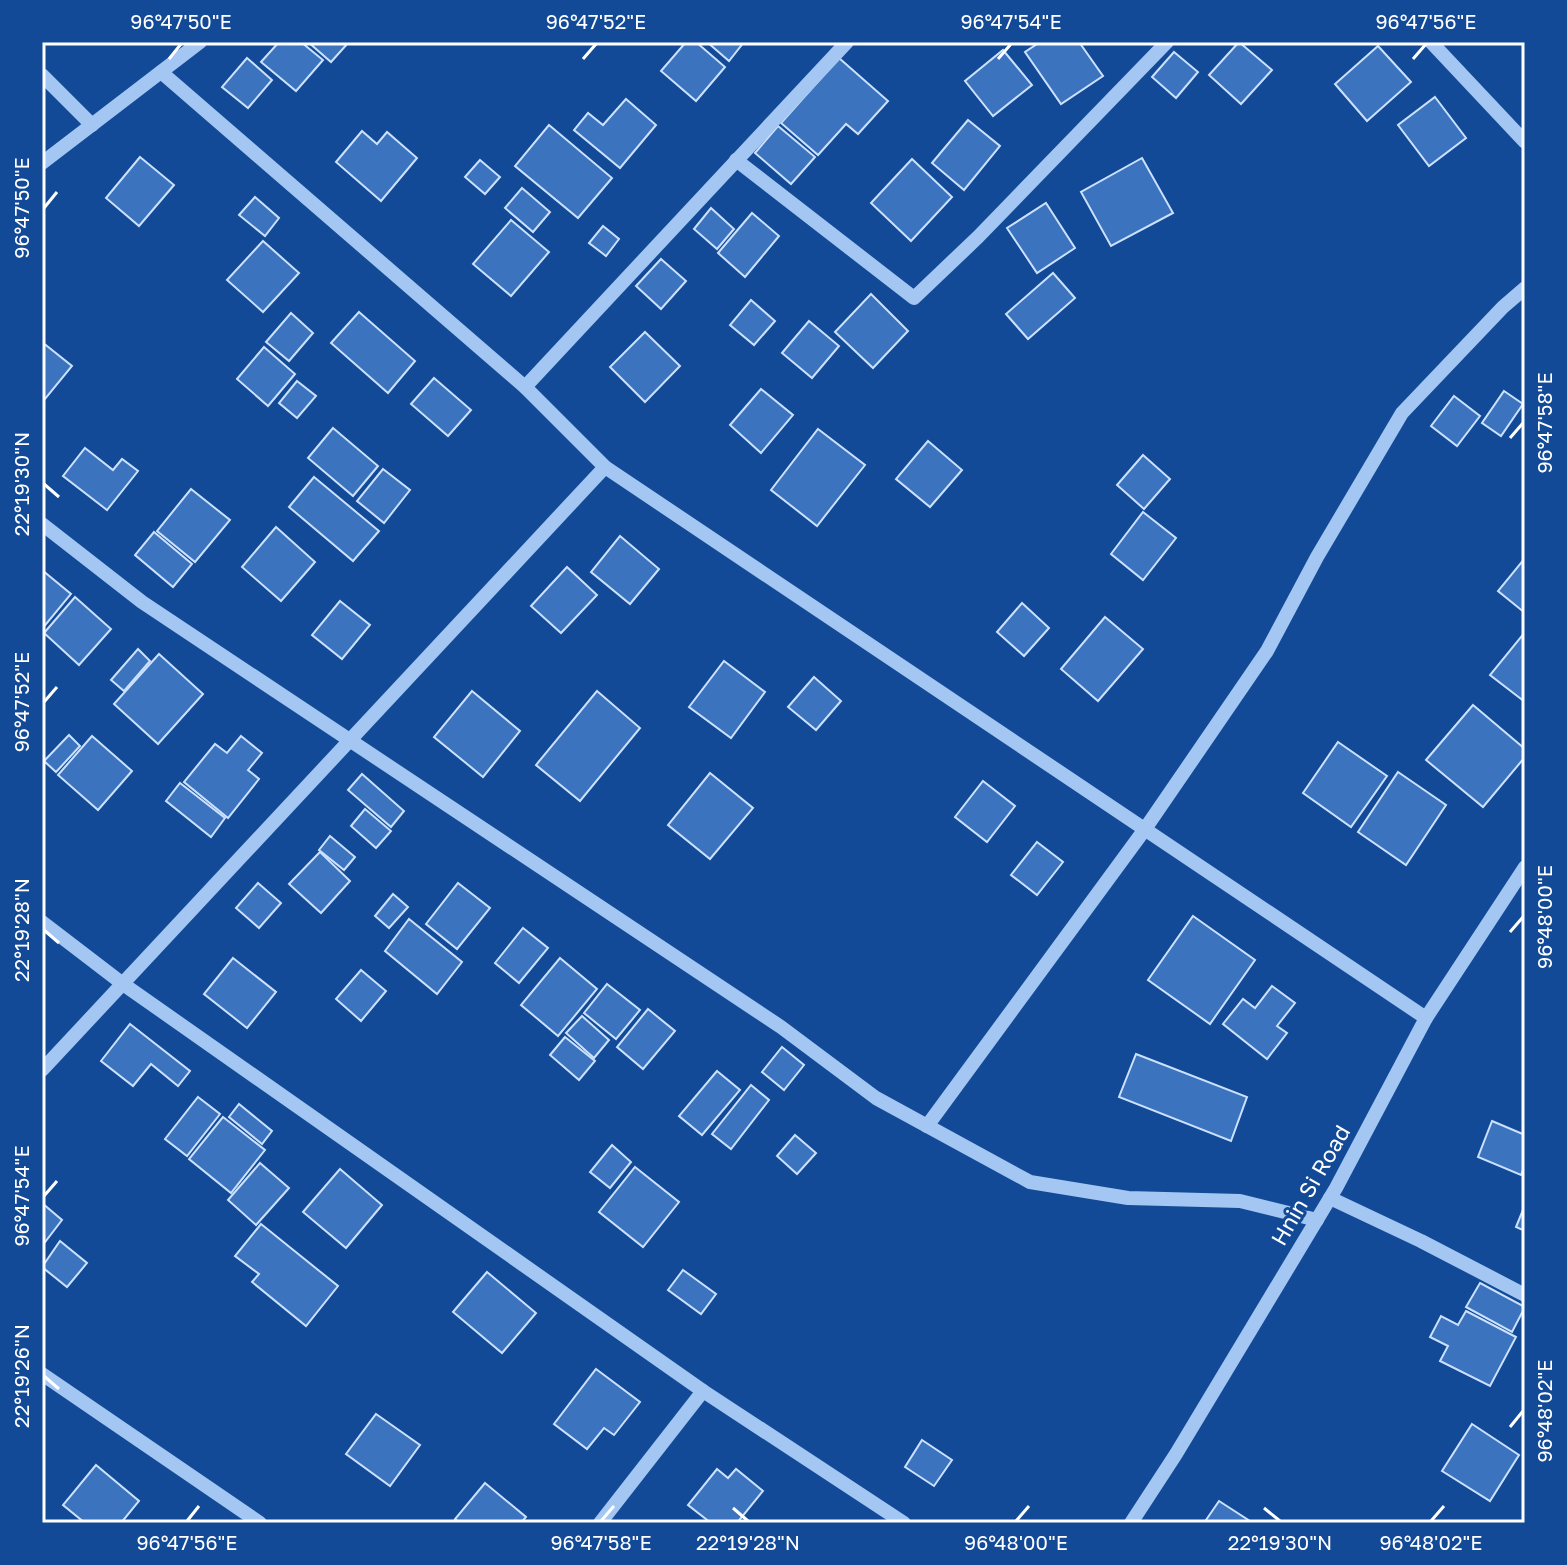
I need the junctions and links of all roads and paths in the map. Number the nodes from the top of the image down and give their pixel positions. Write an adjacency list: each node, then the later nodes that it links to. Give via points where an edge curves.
1 (200, 42): 5 (street)
2 (847, 42): 9 (street)
3 (1167, 42): 9 (street, via 914,298)
4 (1431, 42): 8 (street)
5 (161, 72): 7 (street); 12 (street)
6 (42, 75): 7 (street)
7 (92, 125): 10 (street)
8 (1525, 142)
9 (736, 160): 12 (street)
10 (42, 163)
11 (1525, 288): 16 (street, via 1402,413 1267,651)
12 (525, 387): 13 (street)
13 (605, 467): 15 (street); 16 (street)
14 (42, 524): 15 (street, via 142,602)
15 (350, 740): 19 (street); 22 (street, via 781,1027 876,1098)
16 (1145, 829): 20 (street); 22 (street)
17 (1525, 867): 20 (street, Hnin Si Road)
18 (42, 922): 19 (street)
19 (123, 984): 21 (street); 27 (street)
20 (1426, 1018): 23 (street, Hnin Si Road)
21 (42, 1070)
22 (927, 1126): 24 (street, via 1030,1182 1128,1198 1240,1201)
23 (1330, 1198): 24 (street, Hnin Si Road); 25 (street)
24 (1317, 1220): 31 (street, Hnin Si Road)
25 (1525, 1295)
26 (42, 1374): 28 (street)
27 (703, 1391): 29 (street); 30 (street)
28 (260, 1523)
29 (600, 1523)
30 (904, 1523)
31 (1131, 1523)

